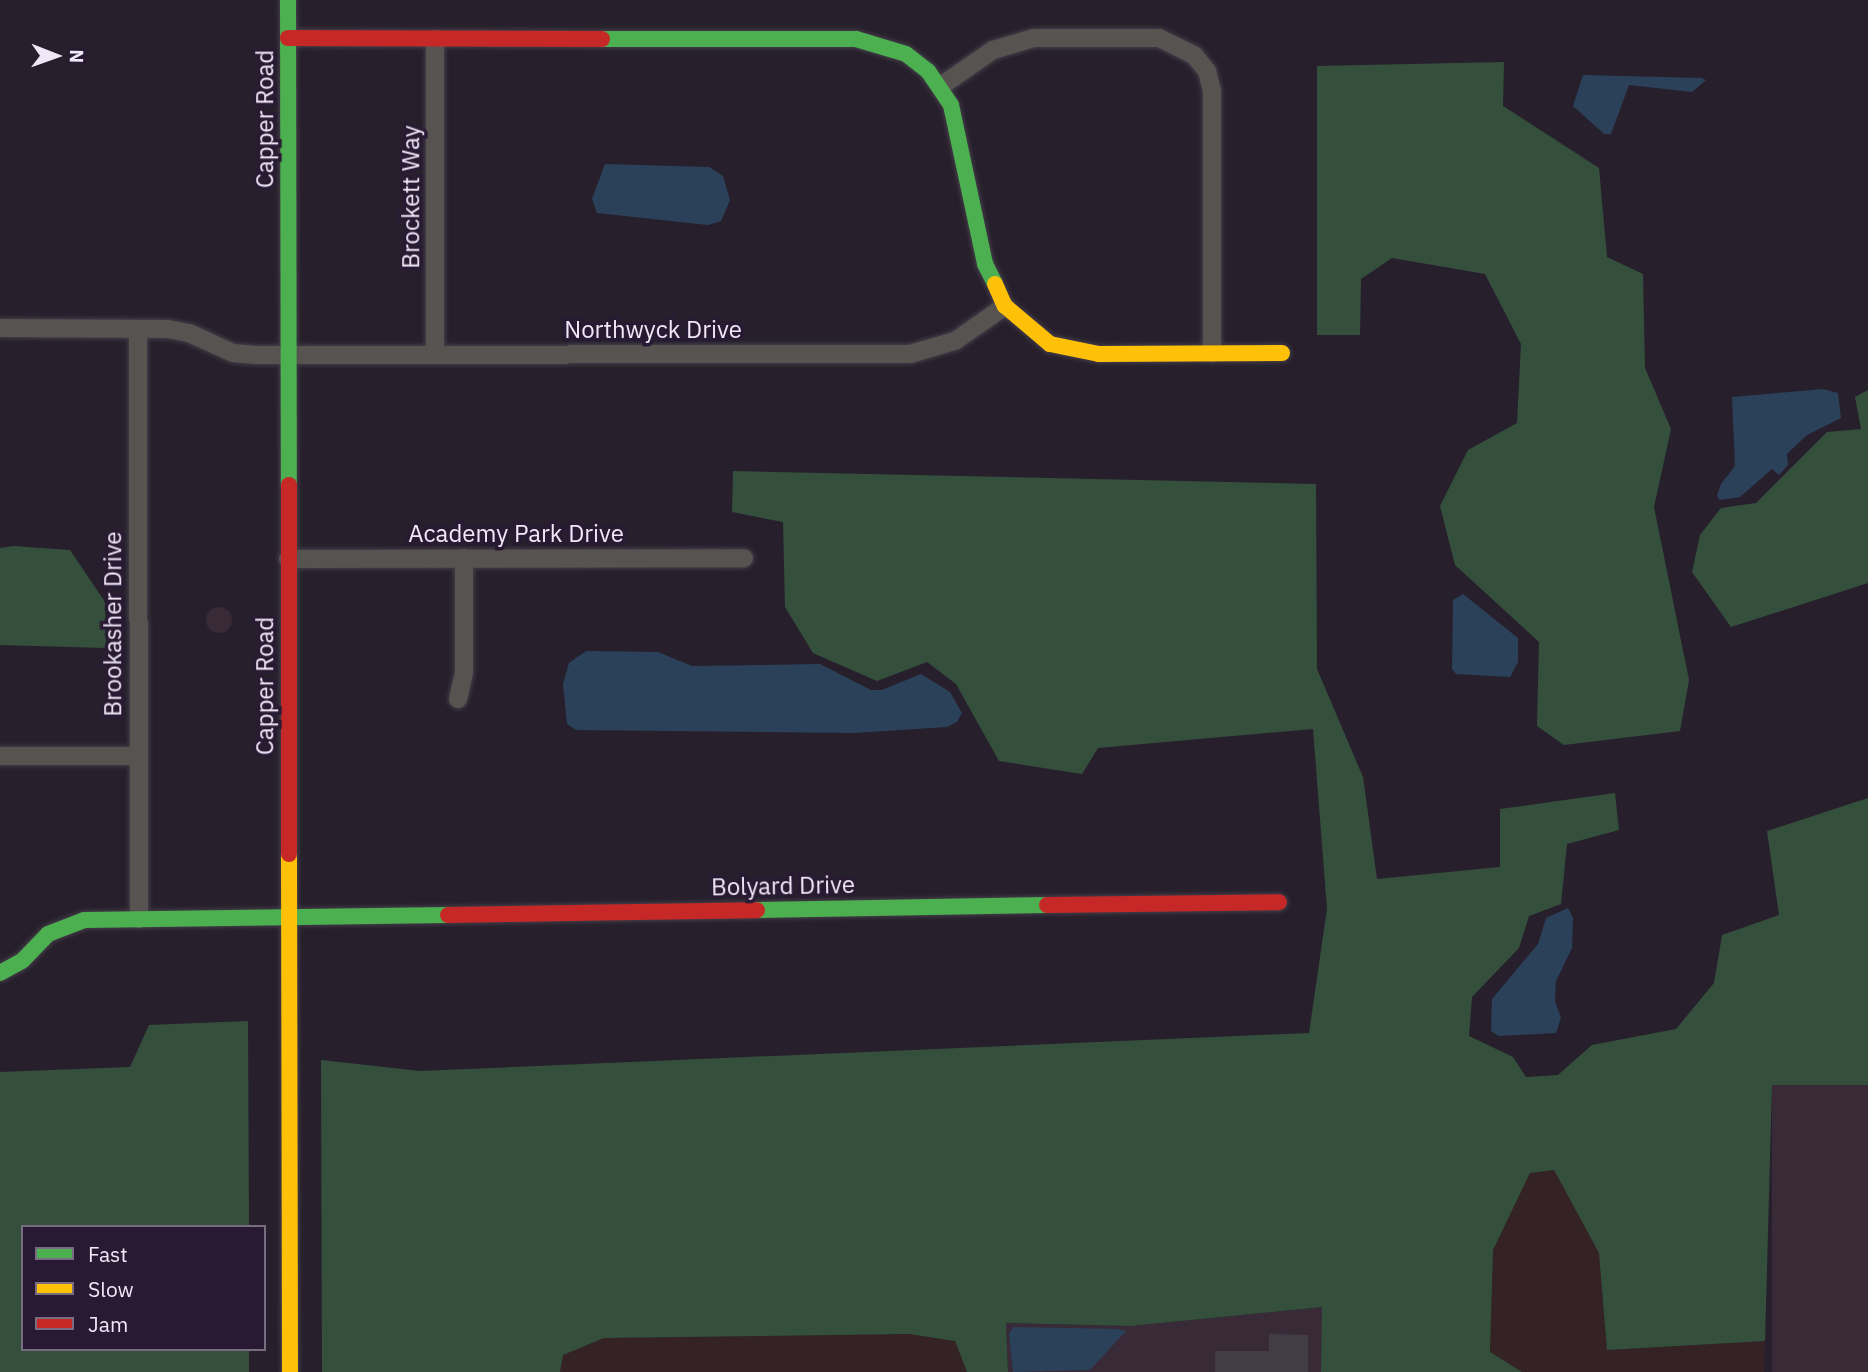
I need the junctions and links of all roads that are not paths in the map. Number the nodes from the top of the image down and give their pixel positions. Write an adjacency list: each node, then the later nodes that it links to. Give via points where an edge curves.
1 (288, 0): 2 (street, Capper Road)
2 (288, 38): 3 (street); 9 (street, Capper Road)
3 (435, 39): 4 (street, via 856,39 906,54); 11 (street, Brockett Way)
4 (941, 86): 5 (street, via 959,128 985,264); 10 (street, via 993,50 1034,38 1158,38 1194,55 1207,71 1212,91)
5 (1005, 306): 10 (street, via 1027,329 1050,344 1074,351); 11 (street, Northwyck Drive, via 955,341 910,354)
6 (0, 328): 7 (street, Northwyck Drive)
7 (138, 329): 9 (street, Northwyck Drive, via 189,333 233,353); 17 (street, Brookasher Drive)
8 (1282, 353): 10 (street)
9 (287, 354): 11 (street, Northwyck Drive); 14 (street, Capper Road)
10 (1212, 354)
11 (435, 355)
12 (464, 558): 13 (street, Academy Park Drive); 14 (street, Academy Park Drive); 15 (street, via 464,672)
13 (744, 558)
14 (288, 559): 19 (street, Capper Road)
15 (458, 699)
16 (0, 756): 17 (street)
17 (138, 756): 20 (street, Brookasher Drive)
18 (1279, 901): 19 (street, Bolyard Drive)
19 (288, 916): 20 (street, Bolyard Drive); 22 (street, Capper Road)
20 (139, 919): 21 (street, Bolyard Drive, via 65,925)
21 (0, 973)
22 (290, 1372)

